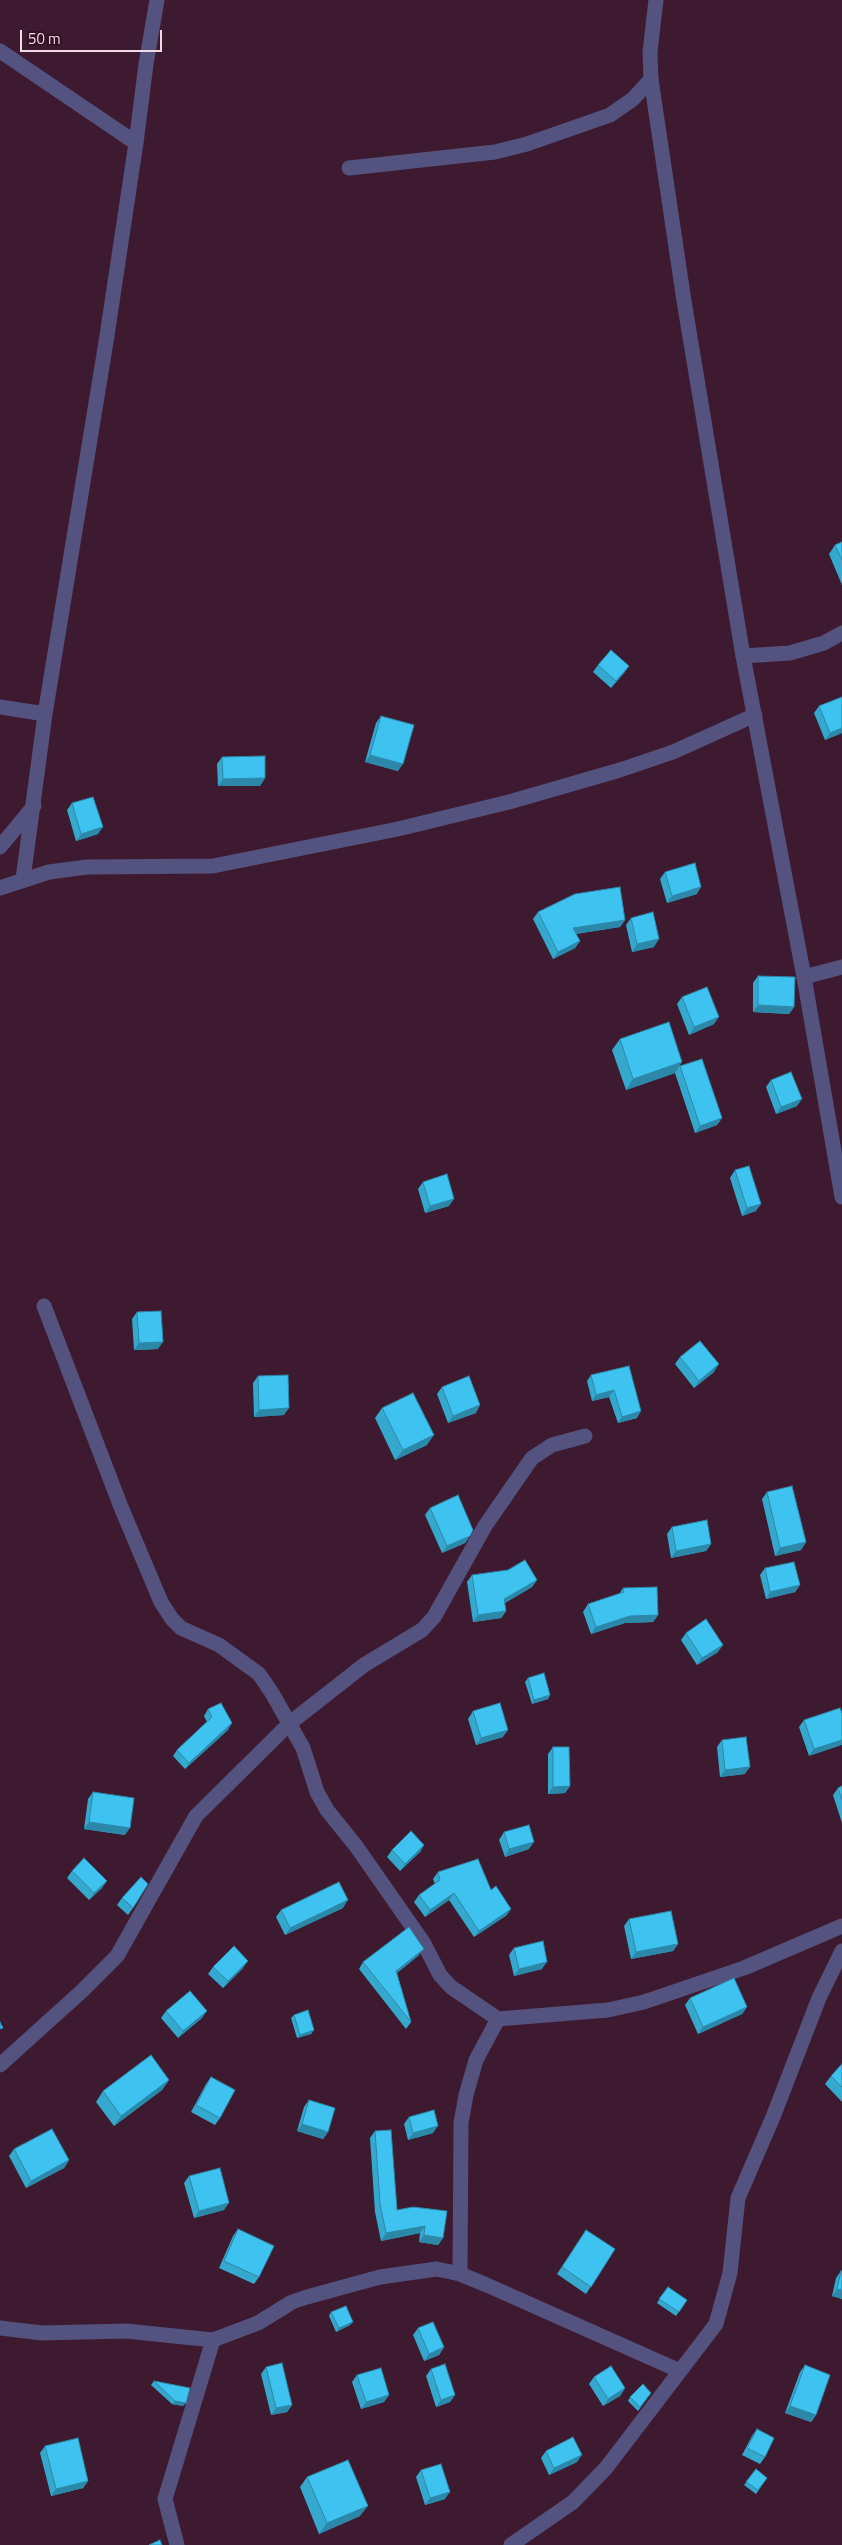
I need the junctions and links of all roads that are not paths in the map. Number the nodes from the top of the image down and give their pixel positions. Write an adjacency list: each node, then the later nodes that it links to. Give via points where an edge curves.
1 (157, 0): 5 (street)
2 (656, 0): 4 (street, via 650,52)
3 (0, 52): 5 (street)
4 (651, 80): 6 (street, via 633,99 610,115 527,144 486,153); 8 (street)
5 (136, 143): 10 (street)
6 (349, 168)
7 (842, 633): 8 (street, via 824,643 790,653)
8 (743, 656): 11 (street)
9 (0, 707): 10 (street)
10 (45, 714): 12 (street)
11 (755, 715): 14 (street, via 681,749 620,770 398,829 213,866 104,865); 17 (street)
12 (34, 805): 13 (street); 14 (street)
13 (0, 848)
14 (23, 879): 15 (street)
15 (0, 888)
16 (842, 966): 17 (street)
17 (804, 977): 18 (street)
18 (842, 1197)
19 (44, 1306): 21 (street, via 121,1507 172,1619 181,1628 219,1646 259,1674)
20 (585, 1436): 21 (street, via 552,1445 532,1458 485,1526 434,1617 422,1630 364,1665)
21 (290, 1723): 24 (street, via 327,1810 406,1916 440,1975 450,1987); 25 (street, via 196,1816 117,1956)
22 (842, 1926): 24 (street, via 744,1968 644,2002 608,2010)
23 (842, 1951): 29 (street, via 819,1998 738,2198 730,2273 716,2324)
24 (498, 2019): 26 (street, via 476,2060 461,2122)
25 (0, 2065)
26 (460, 2274): 28 (street, via 438,2269 380,2277 292,2302 258,2323); 29 (street)
27 (0, 2328): 28 (street, via 42,2333 126,2331)
28 (214, 2340): 30 (street, via 165,2499)
29 (680, 2372): 31 (street, via 589,2486 573,2502)
30 (177, 2545)
31 (512, 2545)

